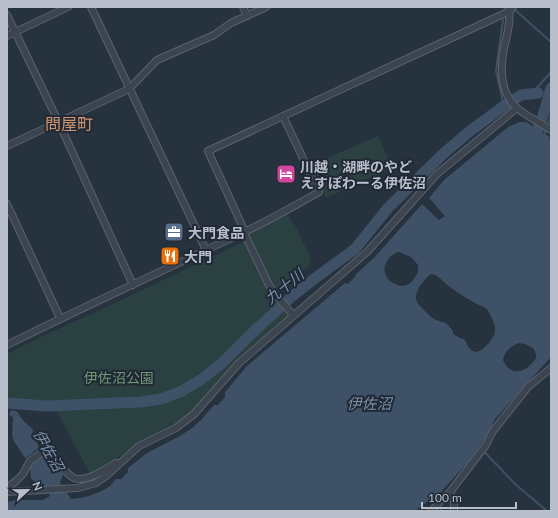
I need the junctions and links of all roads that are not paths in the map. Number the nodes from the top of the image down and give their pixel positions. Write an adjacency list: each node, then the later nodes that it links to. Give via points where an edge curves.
1 (68, 7): 8 (street)
2 (91, 7): 10 (street)
3 (243, 7): 7 (street)
4 (266, 7): 7 (street)
5 (510, 8): 11 (street, via 501,74 508,97); 12 (street)
6 (7, 14): 8 (street)
7 (247, 16): 10 (street, via 214,35 157,60)
8 (15, 32): 9 (street); 13 (street)
9 (7, 36)
10 (129, 89): 13 (street); 18 (street)
11 (516, 106): 14 (street); 20 (street, via 437,174 367,252)
12 (283, 116): 17 (street, via 319,192); 17 (street, via 208,151)
13 (58, 122): 15 (street); 19 (street)
14 (551, 130)
15 (7, 146)
16 (7, 204): 21 (street)
17 (245, 232): 18 (street); 20 (street, via 269,284)
18 (206, 250): 19 (street)
19 (133, 285): 21 (street)
20 (293, 315): 24 (street, via 238,363 194,414 176,428 139,446)
21 (60, 318): 22 (street)
22 (7, 345)
23 (551, 368): 27 (street, via 528,387)
24 (129, 455): 25 (street, via 90,477 78,480 72,478 46,452 41,453 30,461 23,474); 26 (street, via 96,483 78,488)
25 (7, 488)
26 (7, 491)
27 (450, 492): 28 (street); 29 (street)
28 (431, 511)
29 (454, 511)

